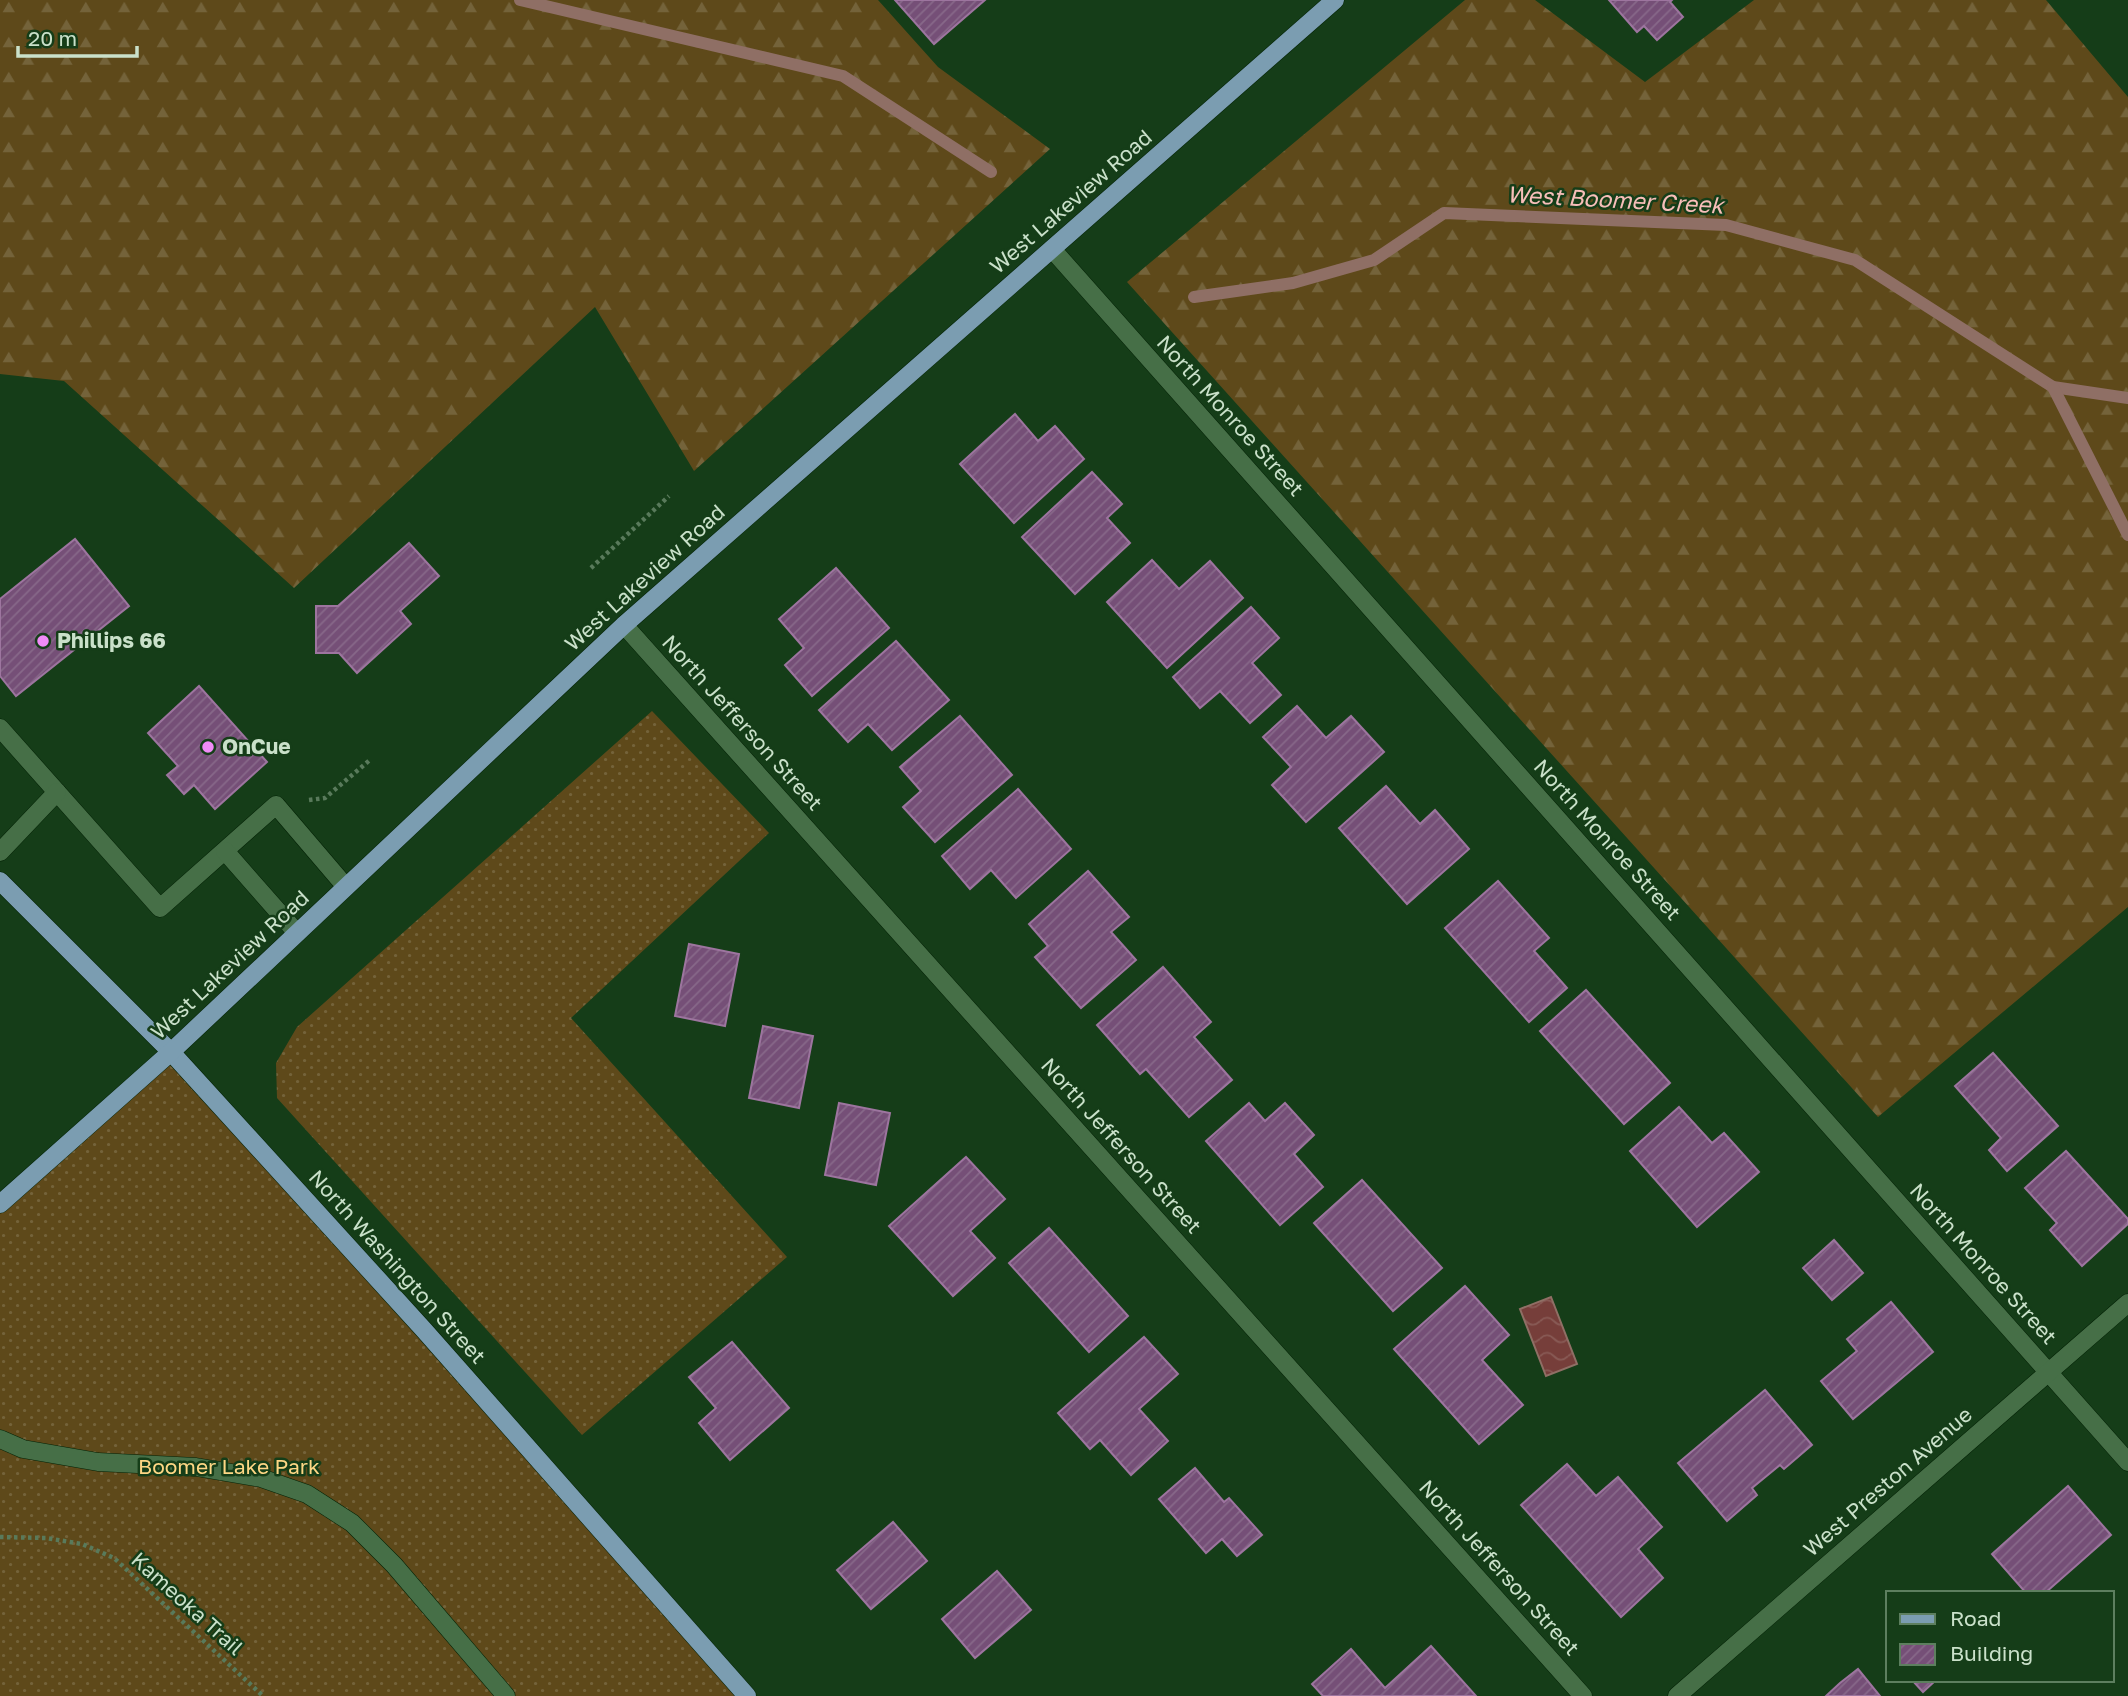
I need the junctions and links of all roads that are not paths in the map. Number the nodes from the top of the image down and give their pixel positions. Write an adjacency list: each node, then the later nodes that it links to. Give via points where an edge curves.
1 (1335, 0): 2 (main road, West Lakeview Road)
2 (1052, 249): 3 (main road, West Lakeview Road); 14 (street, North Monroe Street)
3 (624, 625): 9 (main road, West Lakeview Road); 19 (street, North Jefferson Street)
4 (0, 728): 5 (street)
5 (57, 792): 6 (street, via 160,908); 7 (street)
6 (225, 850): 9 (street, via 276,805); 10 (street)
7 (0, 852)
8 (0, 881): 11 (main road, North Washington Street)
9 (346, 887): 10 (main road, West Lakeview Road)
10 (298, 933): 11 (main road, West Lakeview Road)
11 (171, 1052): 12 (main road, West Lakeview Road); 18 (main road, North Washington Street)
12 (0, 1204)
13 (2128, 1303): 14 (street, West Preston Avenue)
14 (2049, 1372): 16 (street, North Monroe Street); 20 (street, West Preston Avenue)
15 (0, 1439): 17 (street, via 23,1448 98,1462 196,1467 261,1478 307,1494 352,1523 394,1565)
16 (2128, 1462)
17 (506, 1696)
18 (747, 1696)
19 (1583, 1696)
20 (1678, 1696)

